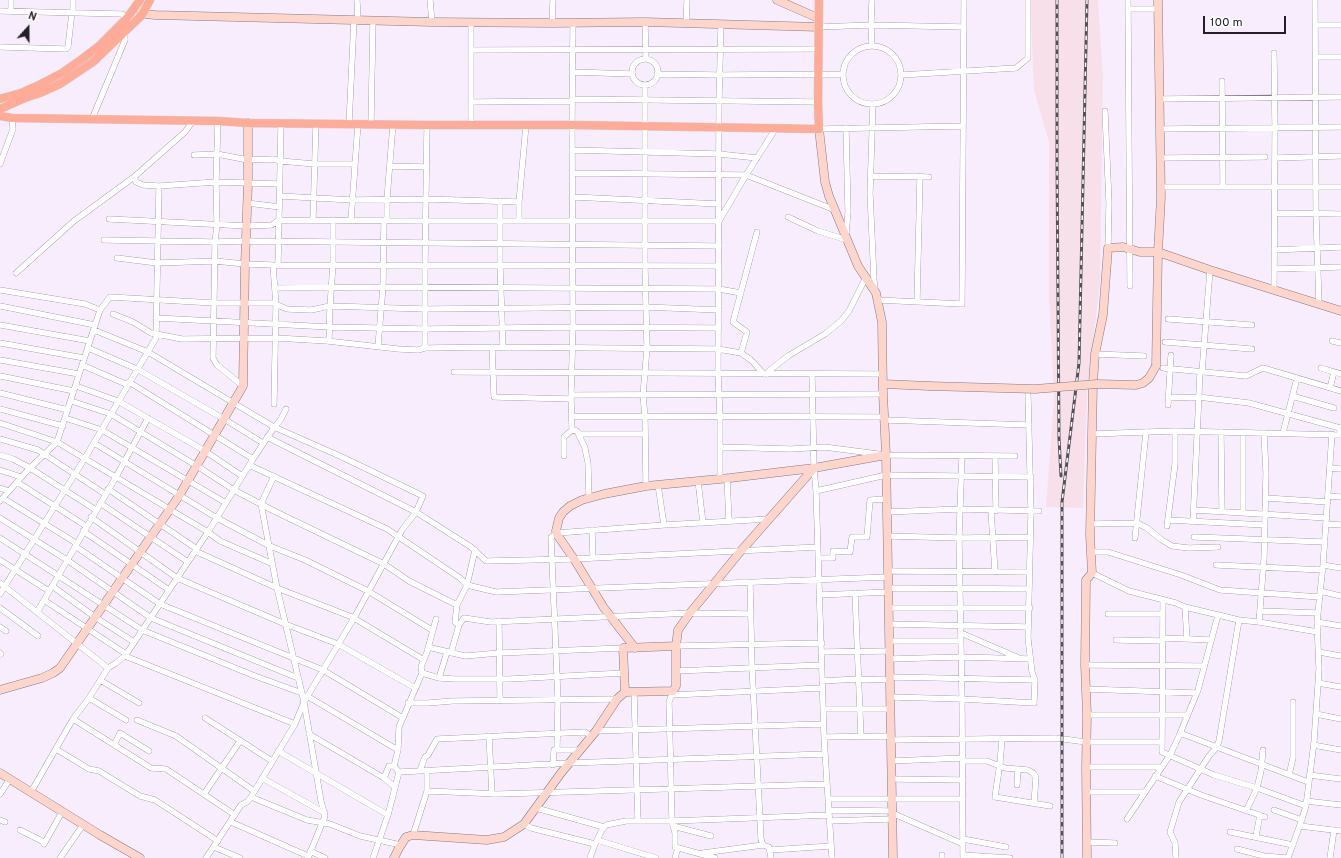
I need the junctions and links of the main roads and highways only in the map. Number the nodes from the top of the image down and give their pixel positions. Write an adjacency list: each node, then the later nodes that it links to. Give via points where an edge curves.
1 (150, 0): 4 (main road, via 144,12)
2 (819, 0): 8 (main road, via 819,129 281,123)
3 (138, 3): 4 (main road)
4 (131, 21): 5 (main road)
5 (121, 30): 6 (main road, via 62,73 21,93); 7 (main road, via 93,62 79,72 40,93)
6 (0, 99)
7 (0, 109)
8 (0, 116)

